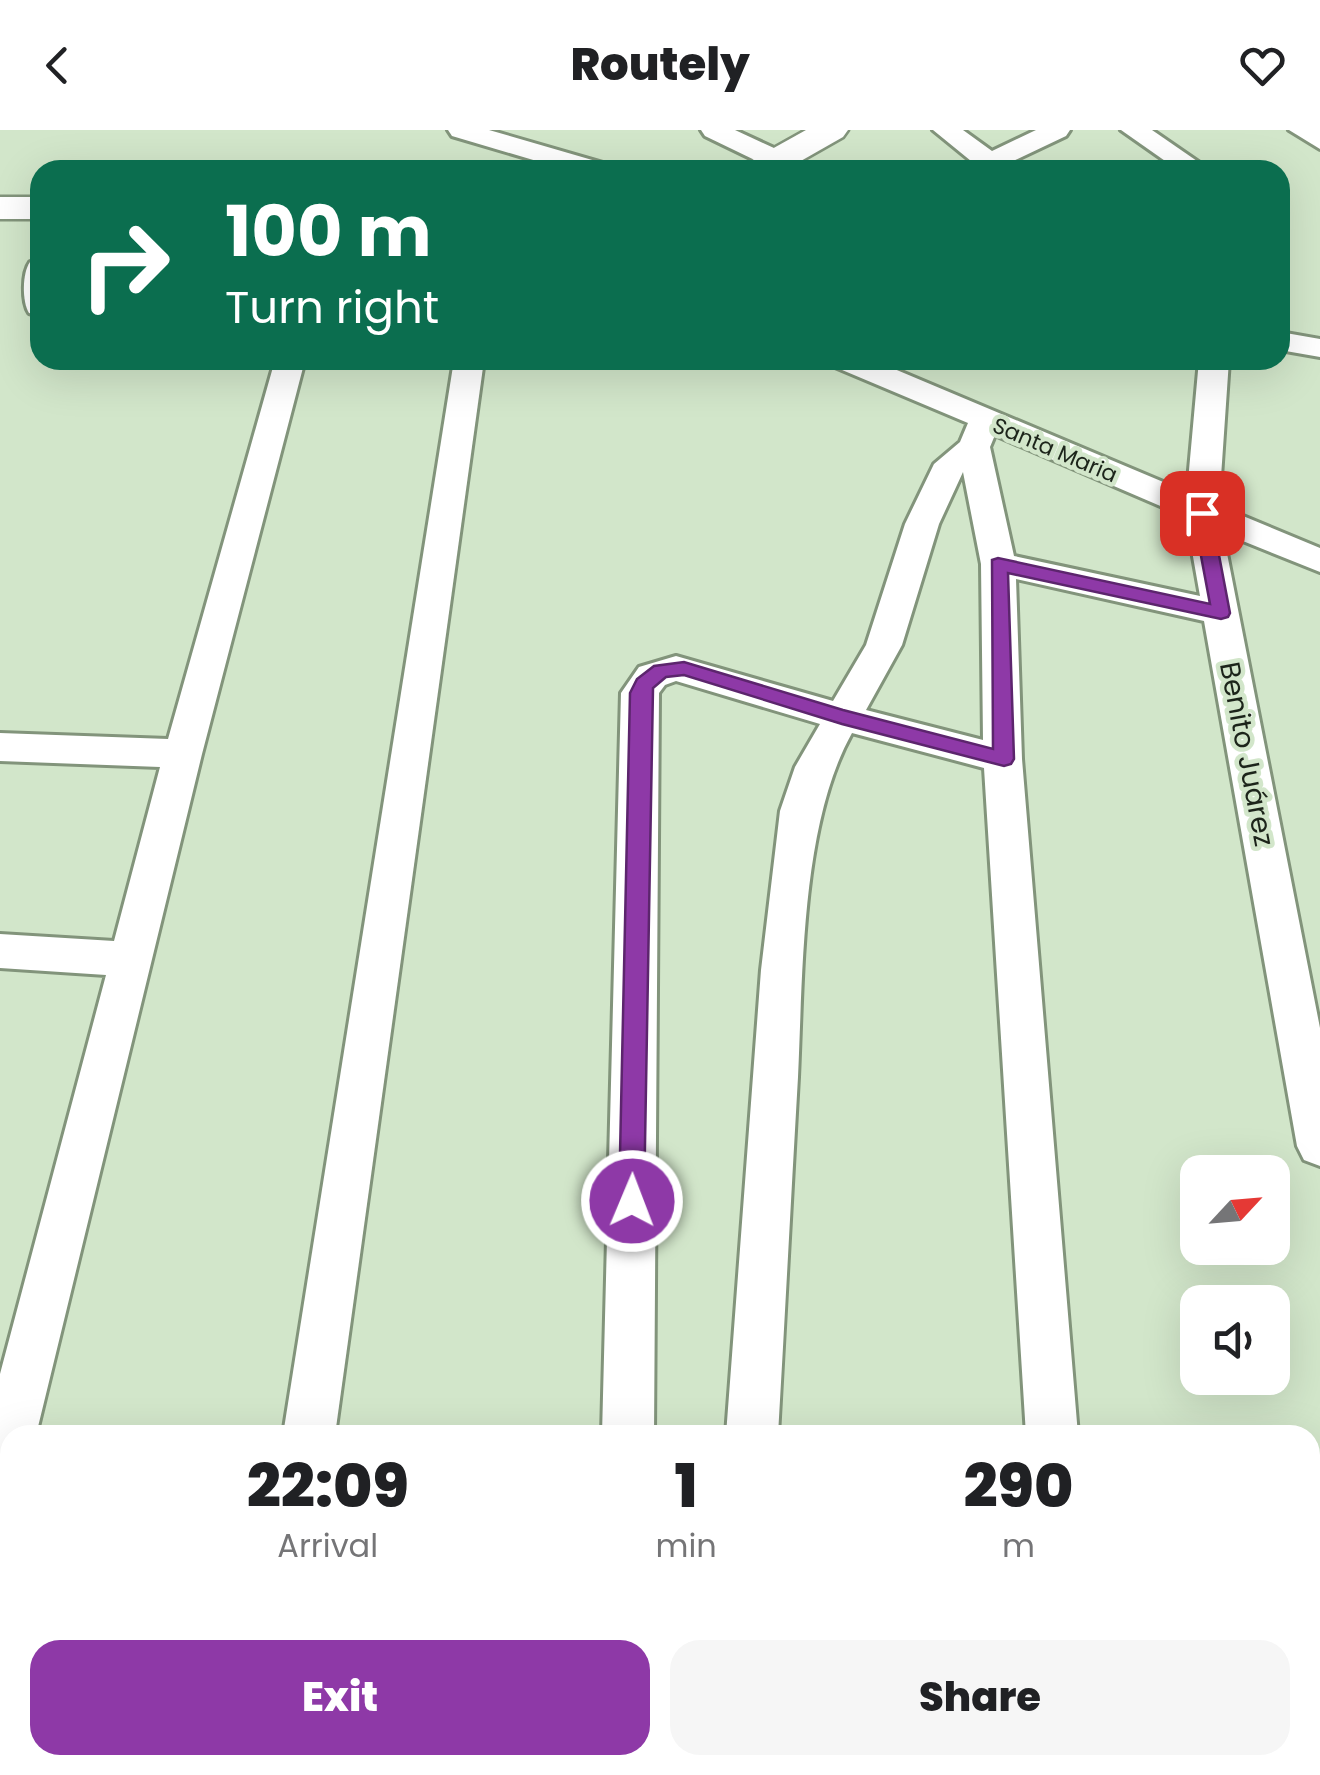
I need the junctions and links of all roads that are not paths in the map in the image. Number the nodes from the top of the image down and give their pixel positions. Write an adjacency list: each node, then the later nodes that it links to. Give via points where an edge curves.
1 (462, 130): 9 (street)
2 (714, 130): 10 (street)
3 (831, 130): 11 (main road)
4 (946, 130): 12 (street)
5 (1056, 130): 13 (street)
6 (1134, 130): 14 (street)
7 (1302, 130): 8 (street)
8 (1320, 141)
9 (562, 160)
10 (760, 160)
11 (777, 160)
12 (979, 160)
13 (1000, 160)
14 (1180, 160)
15 (0, 208): 16 (main road)
16 (30, 208)
17 (1290, 343): 18 (street)
18 (1320, 348)
19 (287, 370): 30 (street)
20 (468, 370): 36 (street)
21 (864, 370): 23 (street, Santa Maria)
22 (1213, 370): 24 (street, Benito Juárez)
23 (980, 434): 24 (street, Santa Maria); 26 (street); 28 (street, via 950,464 922,524 884,644)
24 (1202, 513): 25 (street, Santa Maria); 27 (street, Benito Juárez)
25 (1320, 561)
26 (998, 564): 27 (street); 31 (street)
27 (1221, 613): 34 (street, Benito Juárez)
28 (842, 717): 31 (street); 37 (street, via 684,668 651,676 640,693); 38 (street, via 814,767 800,811 782,970)
29 (0, 747): 30 (street)
30 (183, 754): 33 (street)
31 (1004, 759): 39 (street)
32 (0, 951): 33 (street)
33 (130, 960): 35 (street)
34 (1320, 1146)
35 (13, 1425)
36 (310, 1425)
37 (628, 1425)
38 (753, 1425)
39 (1051, 1425)

